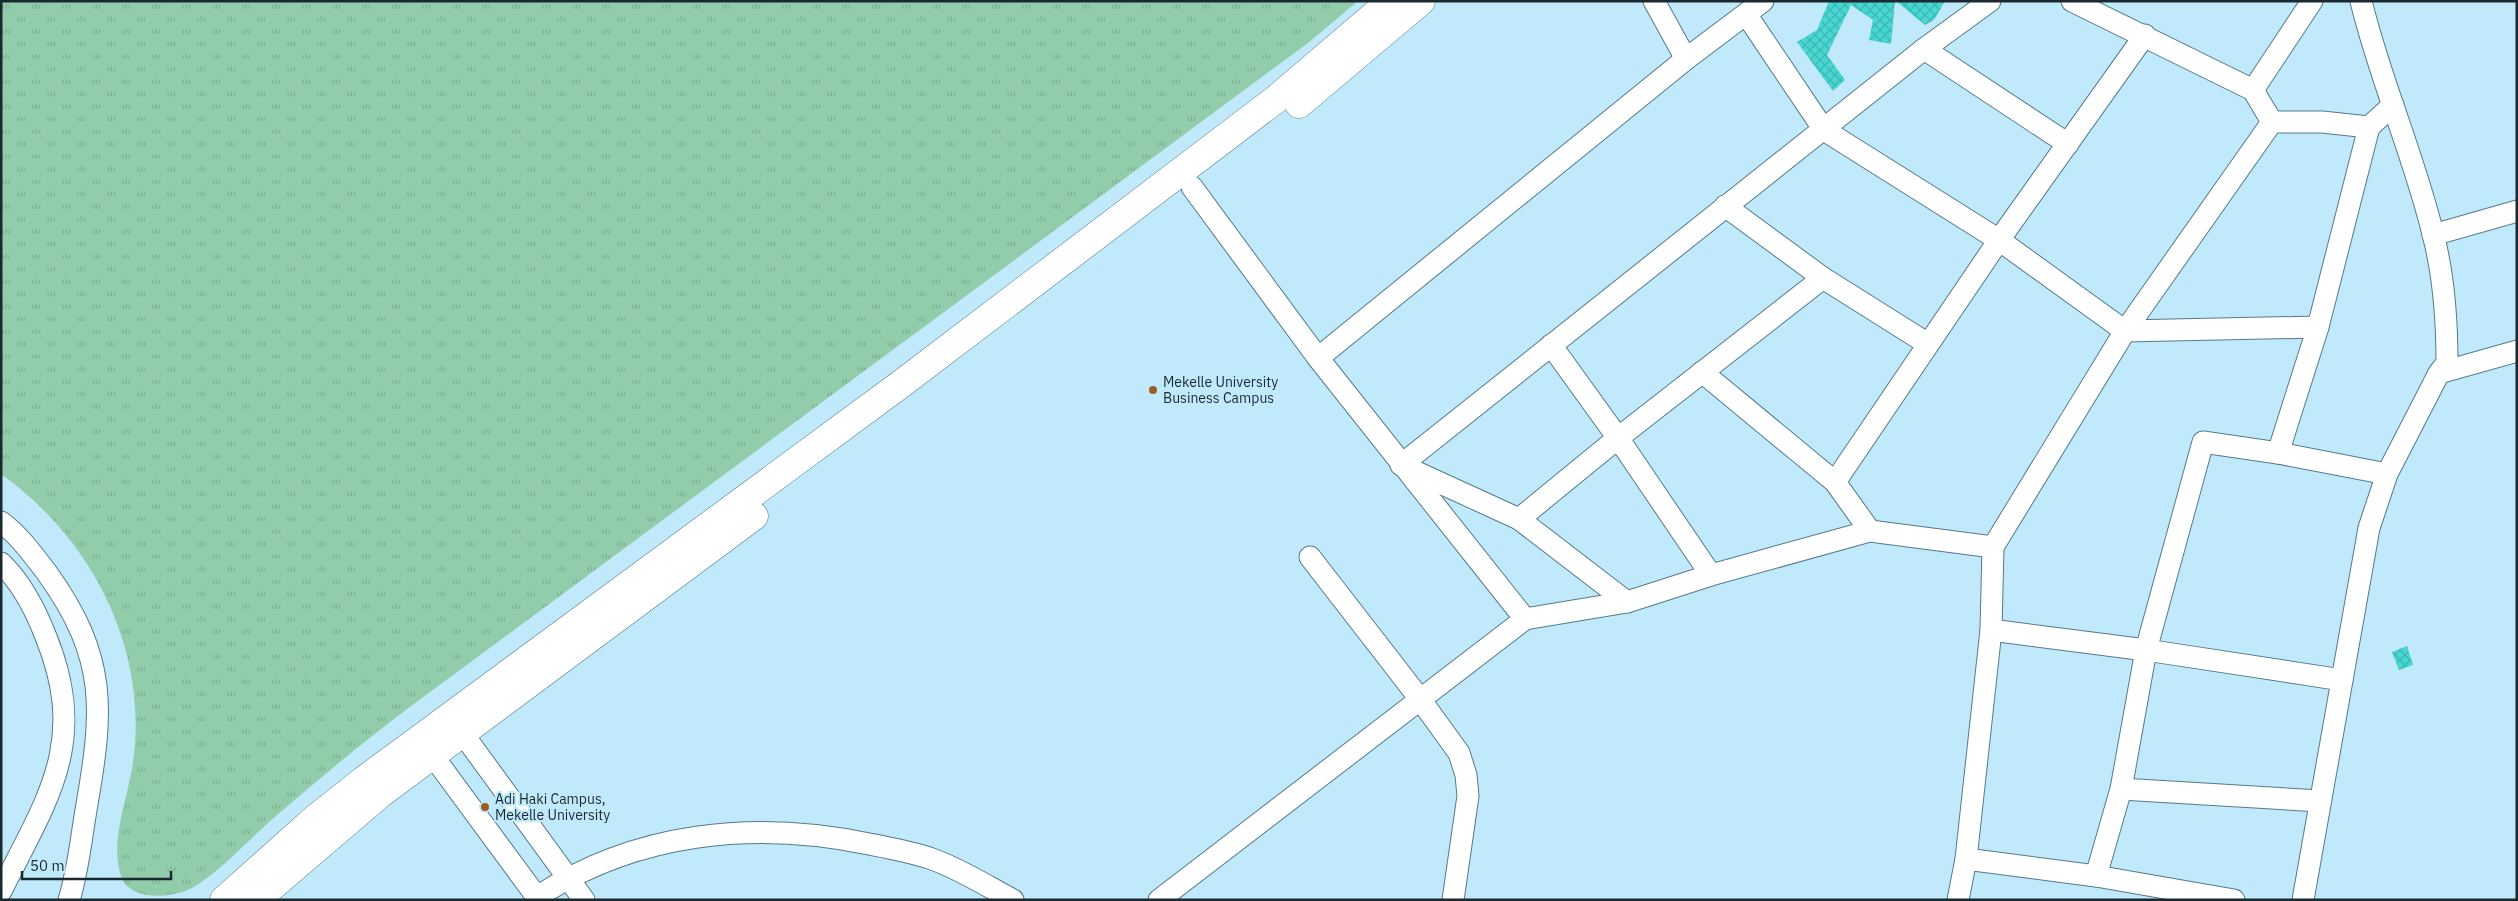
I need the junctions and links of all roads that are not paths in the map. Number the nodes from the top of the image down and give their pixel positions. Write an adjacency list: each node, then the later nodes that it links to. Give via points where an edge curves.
1 (1391, 1): 60 (main road, via 1267,106 893,390 364,780)
2 (1421, 1): 18 (main road, via 1282,118)
3 (1654, 1): 11 (street)
4 (1990, 1): 10 (street)
5 (2072, 1): 9 (street)
6 (2312, 1): 12 (street)
7 (2361, 1): 13 (street)
8 (1755, 8): 11 (street); 16 (street)
9 (2146, 35): 12 (street); 17 (street)
10 (1924, 49): 16 (street); 17 (street)
11 (1686, 59): 29 (street)
12 (2253, 90): 14 (street)
13 (2393, 105): 15 (street); 21 (street)
14 (2272, 122): 15 (street, via 2322,122); 25 (street)
15 (2369, 127): 24 (street)
16 (1824, 130): 19 (street); 22 (street)
17 (2068, 144): 22 (street)
18 (1192, 187): 29 (street); 50 (main road)
19 (1725, 206): 23 (street); 27 (street)
20 (2517, 211): 21 (street)
21 (2433, 235): 31 (street, via 2447,320 2447,363)
22 (1999, 240): 25 (street); 26 (street)
23 (1824, 278): 26 (street); 30 (street)
24 (2318, 328): 25 (street); 33 (street)
25 (2125, 331): 40 (street)
26 (1928, 344): 36 (street)
27 (1551, 345): 32 (street); 34 (street)
28 (2517, 351): 31 (street)
29 (1318, 358): 34 (street)
30 (1702, 372): 32 (street); 36 (street)
31 (2439, 373): 35 (street)
32 (1618, 438): 37 (street); 43 (street)
33 (2278, 453): 35 (street); 47 (street, via 2203,442)
34 (1401, 465): 37 (street); 45 (street)
35 (2387, 474): 48 (street, via 2369,528)
36 (1836, 482): 39 (street)
37 (1518, 519): 44 (street)
38 (1, 522): 58 (street, via 55,585 79,628 96,674 96,750)
39 (1870, 531): 40 (street); 43 (street)
40 (1993, 548): 46 (street)
41 (1310, 557): 49 (street)
42 (1, 563): 57 (street, via 25,594 52,651 63,700 64,724 63,748 52,789)
43 (1711, 575): 44 (street)
44 (1627, 602): 45 (street)
45 (1525, 618): 49 (street)
46 (1991, 630): 47 (street); 54 (street)
47 (2146, 650): 48 (street); 52 (street)
48 (2342, 680): 53 (street)
49 (1420, 699): 64 (street); 65 (street, via 1459,753 1466,775 1468,796)
50 (463, 734): 51 (main road); 56 (street)
51 (433, 756): 59 (street); 61 (main road, via 380,794)
52 (2121, 789): 53 (street); 55 (street)
53 (2320, 801): 68 (street)
54 (1966, 859): 55 (street); 66 (street)
55 (2096, 876): 67 (street)
56 (568, 877): 59 (street); 62 (street); 63 (street, via 636,850 675,841 758,831 848,840 932,859)
57 (1, 891)
58 (74, 896)
59 (538, 898)
60 (224, 900)
61 (256, 900)
62 (584, 900)
63 (1013, 900)
64 (1159, 900)
65 (1453, 900)
66 (1958, 900)
67 (2234, 900)
68 (2303, 900)

